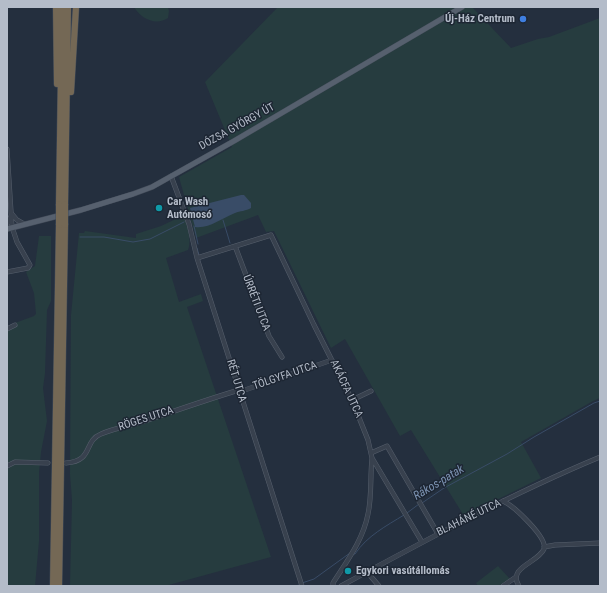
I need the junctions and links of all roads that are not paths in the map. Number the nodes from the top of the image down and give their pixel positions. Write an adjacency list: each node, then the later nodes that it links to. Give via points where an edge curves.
1 (56, 7): 6 (highway)
2 (62, 7): 6 (highway)
3 (68, 7): 7 (highway)
4 (76, 7): 7 (highway)
5 (462, 7): 9 (main road, DÓZSA GYÖRGY ÚT)
6 (60, 133): 10 (highway)
7 (66, 141): 10 (highway)
8 (7, 149): 11 (street)
9 (171, 176): 12 (main road, DÓZSA GYÖRGY ÚT, via 133,194); 16 (street, RÉT UTCA, via 189,224)
10 (62, 204): 13 (highway, bridge)
11 (12, 213): 12 (street); 14 (street)
12 (24, 224): 14 (main road, DÓZSA GYÖRGY ÚT)
13 (62, 225): 38 (highway); 39 (highway)
14 (9, 227): 17 (street, via 30,265 28,268)
15 (235, 246): 16 (street); 20 (street, ÚRRÉTI UTCA, via 269,336); 21 (street, AKÁCFA UTCA, via 271,234)
16 (197, 258): 22 (street, RÉT UTCA)
17 (7, 272)
18 (15, 325): 19 (street)
19 (7, 329)
20 (282, 357)
21 (332, 360): 22 (street, TÖLGYFA UTCA); 24 (street, AKÁCFA UTCA)
22 (239, 391): 28 (street, RÖGES UTCA, via 102,433 96,437 86,455 74,462); 37 (street, RÉT UTCA)
23 (371, 391): 24 (street)
24 (352, 400): 25 (street, AKÁCFA UTCA)
25 (372, 455): 31 (street, via 387,446); 32 (street, AKÁCFA UTCA); 40 (street, via 368,515 363,532)
26 (600, 457): 30 (street, BLAHÁNÉ UTCA)
27 (48, 462): 29 (street, via 15,462)
28 (66, 463)
29 (7, 466)
30 (504, 501): 31 (street, BLAHÁNÉ UTCA); 34 (street, via 527,521 541,538)
31 (438, 534): 32 (street, BLAHÁNÉ UTCA)
32 (422, 542): 35 (street, BLAHÁNÉ UTCA)
33 (600, 543): 34 (street)
34 (544, 547): 36 (street)
35 (366, 572): 41 (street, BLAHÁNÉ UTCA); 42 (street)
36 (516, 577): 43 (street); 44 (street)
37 (301, 585)
38 (52, 586)
39 (59, 586)
40 (333, 586)
41 (341, 586)
42 (379, 586)
43 (503, 586)
44 (519, 586)

